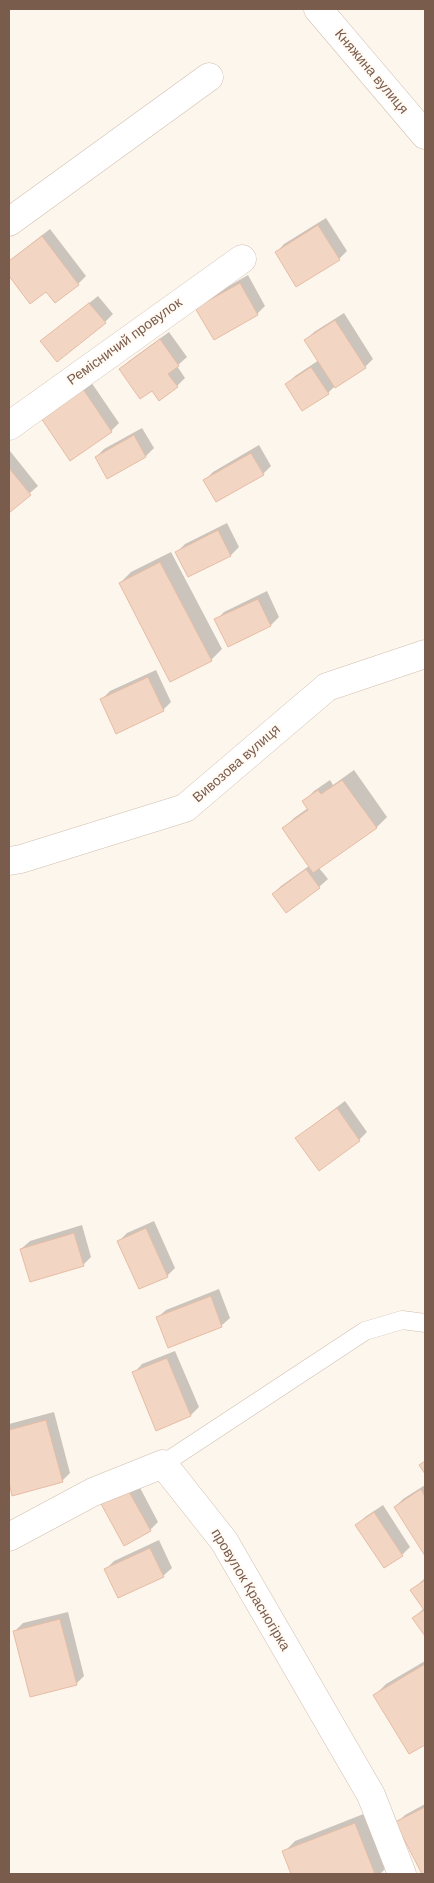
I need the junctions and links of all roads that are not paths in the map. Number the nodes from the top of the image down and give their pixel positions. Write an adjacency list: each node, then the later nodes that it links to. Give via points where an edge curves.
1 (318, 9): 3 (street, Княжина вулиця)
2 (209, 77): 4 (street)
3 (425, 135)
4 (9, 222)
5 (242, 259): 6 (street, Ремісничий провулок)
6 (9, 426)
7 (425, 654): 8 (street, Вивозова вулиця, via 327,686 185,808)
8 (9, 861)
9 (425, 1323): 10 (lane, via 402,1320 364,1331)
10 (163, 1464): 11 (street, via 93,1492); 12 (street, провулок Красногірка, via 229,1550 370,1795)
11 (9, 1537)
12 (402, 1874)

